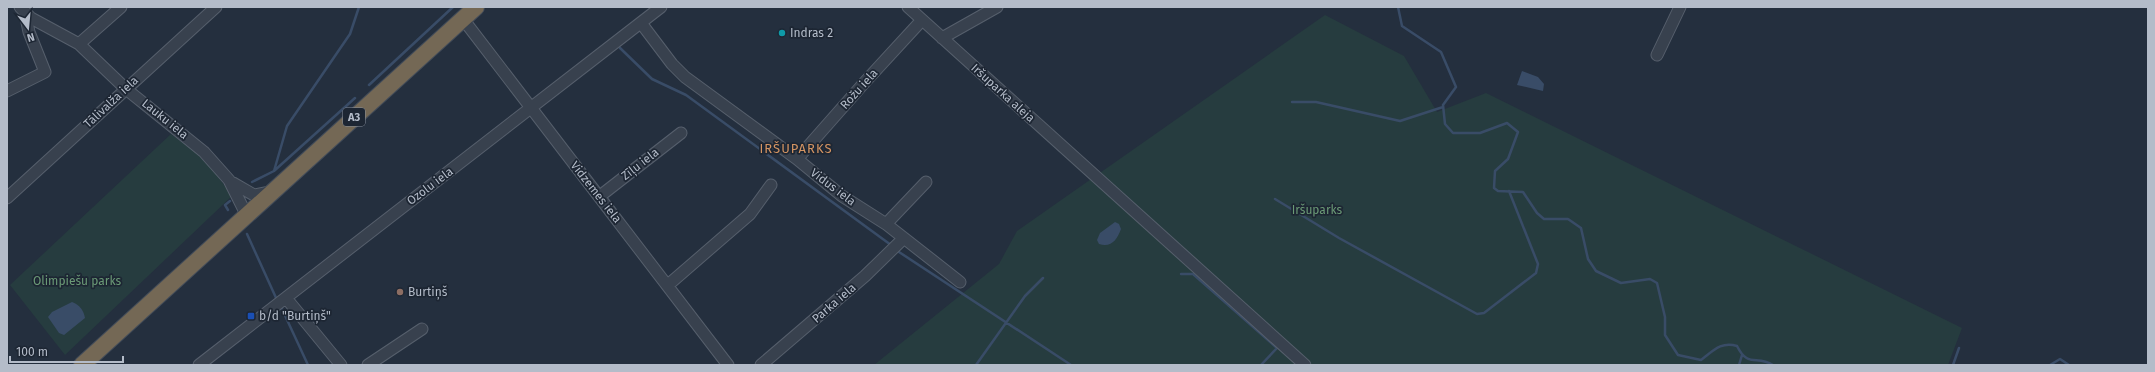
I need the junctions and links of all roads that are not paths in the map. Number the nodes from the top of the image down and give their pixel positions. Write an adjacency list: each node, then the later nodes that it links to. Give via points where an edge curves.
1 (122, 7): 13 (street)
2 (216, 7): 15 (street, Tālivalža iela)
3 (476, 7): 9 (highway, A3)
4 (661, 7): 11 (street, Ozolu iela)
5 (908, 7): 10 (street, Iršuparka aleja)
6 (997, 7): 12 (street)
7 (1680, 7): 14 (street)
8 (22, 10): 13 (street, Lauku iela, via 31,18); 16 (street, via 45,72)
9 (463, 19): 17 (street, Vidzemes iela); 23 (highway, A3)
10 (922, 20): 12 (street, Iršuparka aleja); 19 (street, Rožu iela)
11 (641, 23): 17 (street, Ozolu iela); 19 (street, Vidus iela, via 685,77)
12 (942, 38): 39 (street, Iršuparka aleja)
13 (79, 44): 15 (street, Lauku iela)
14 (1657, 55)
15 (126, 89): 20 (street, Lauku iela, via 204,152); 25 (street, Tālivalža iela)
16 (7, 91)
17 (533, 108): 24 (street, Vidzemes iela); 31 (street, Ozolu iela)
18 (681, 133): 24 (street, Zīļu iela)
19 (797, 159): 27 (street, Vidus iela, via 842,196)
20 (229, 180): 23 (street, via 254,195); 26 (street)
21 (926, 182): 27 (street)
22 (771, 185): 30 (street, via 750,214)
23 (274, 190): 26 (highway, A3)
24 (600, 196): 30 (street, Vidzemes iela)
25 (7, 198)
26 (247, 216): 33 (highway, A3)
27 (886, 224): 28 (street, Vidus iela)
28 (904, 238): 29 (street, Vidus iela); 38 (street, Parka iela, via 865,276)
29 (960, 282)
30 (668, 285): 37 (street, Vidzemes iela)
31 (286, 298): 34 (street, Ozolu iela); 35 (street)
32 (422, 329): 36 (street)
33 (82, 365)
34 (199, 365)
35 (341, 365)
36 (368, 365)
37 (728, 365)
38 (761, 365)
39 (1305, 365)

